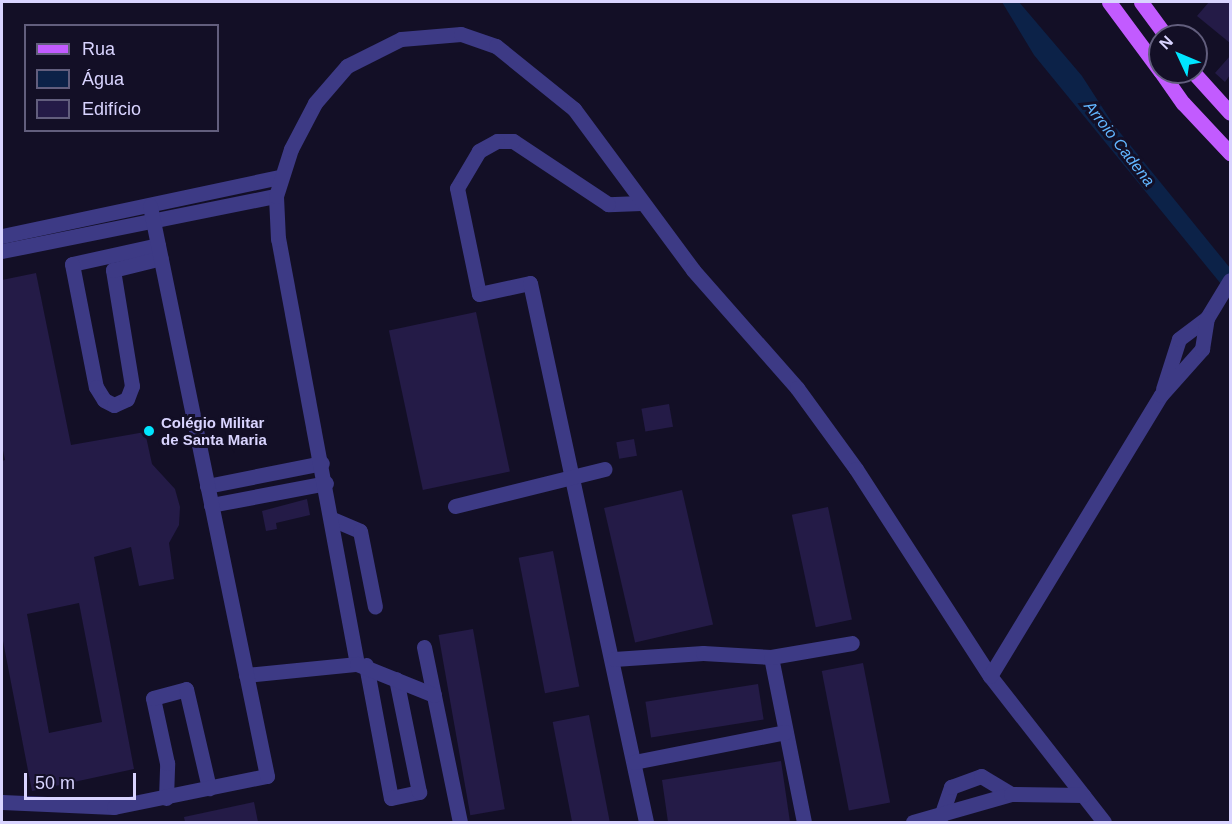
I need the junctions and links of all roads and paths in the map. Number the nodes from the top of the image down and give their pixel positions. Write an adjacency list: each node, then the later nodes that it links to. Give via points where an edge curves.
1 (1109, 2): 4 (main road)
2 (1141, 2): 3 (main road)
3 (1157, 24)
4 (1148, 55)
5 (1169, 84): 8 (main road)
6 (1204, 84): 7 (main road)
7 (1230, 113)
8 (1230, 153)
9 (279, 177): 10 (lane); 11 (lane, via 315,103 347,66 401,39 461,34 496,46 574,109); 12 (lane)
10 (276, 196): 12 (lane); 19 (lane, via 278,239)
11 (641, 202): 21 (lane, via 608,204 513,141 496,141 479,151 457,188 479,294 530,283); 34 (lane, via 797,388 856,470)
12 (151, 213): 13 (lane); 14 (lane); 15 (lane)
13 (2, 236)
14 (2, 251)
15 (159, 252): 15 (lane, via 72,264 96,387 104,400 114,405 127,399 132,386 113,270); 23 (lane)
16 (1230, 280): 17 (lane)
17 (1207, 318): 18 (lane, via 1202,349); 18 (lane, via 1179,339)
18 (1161, 395): 34 (lane)
19 (322, 463): 22 (lane); 23 (lane)
20 (605, 469): 21 (lane)
21 (575, 476): 25 (lane); 31 (lane)
22 (326, 483): 24 (lane); 26 (lane)
23 (207, 486): 24 (lane)
24 (211, 505): 33 (lane)
25 (455, 506)
26 (332, 519): 27 (lane, via 360,531); 32 (lane)
27 (375, 607)
28 (852, 643): 30 (lane)
29 (424, 648): 36 (lane)
30 (771, 657): 31 (lane, via 703,652); 37 (lane)
31 (614, 659): 38 (lane)
32 (362, 664): 33 (lane); 35 (lane); 35 (lane, via 391,798 419,792)
33 (246, 675): 39 (lane, via 267,776)
34 (990, 676): 41 (lane)
35 (396, 679): 36 (lane)
36 (434, 695): 45 (lane)
37 (786, 732): 38 (lane); 47 (lane)
38 (634, 762): 46 (lane)
39 (209, 788): 42 (lane); 42 (lane, via 186,689 153,698 167,763)
40 (1011, 795): 41 (lane); 44 (lane); 44 (lane, via 981,776 951,787)
41 (1083, 795): 49 (lane)
42 (166, 798): 43 (lane, via 114,807)
43 (2, 802)
44 (941, 816): 48 (lane)
45 (459, 822)
46 (646, 822)
47 (804, 822)
48 (913, 822)
49 (1104, 822)

